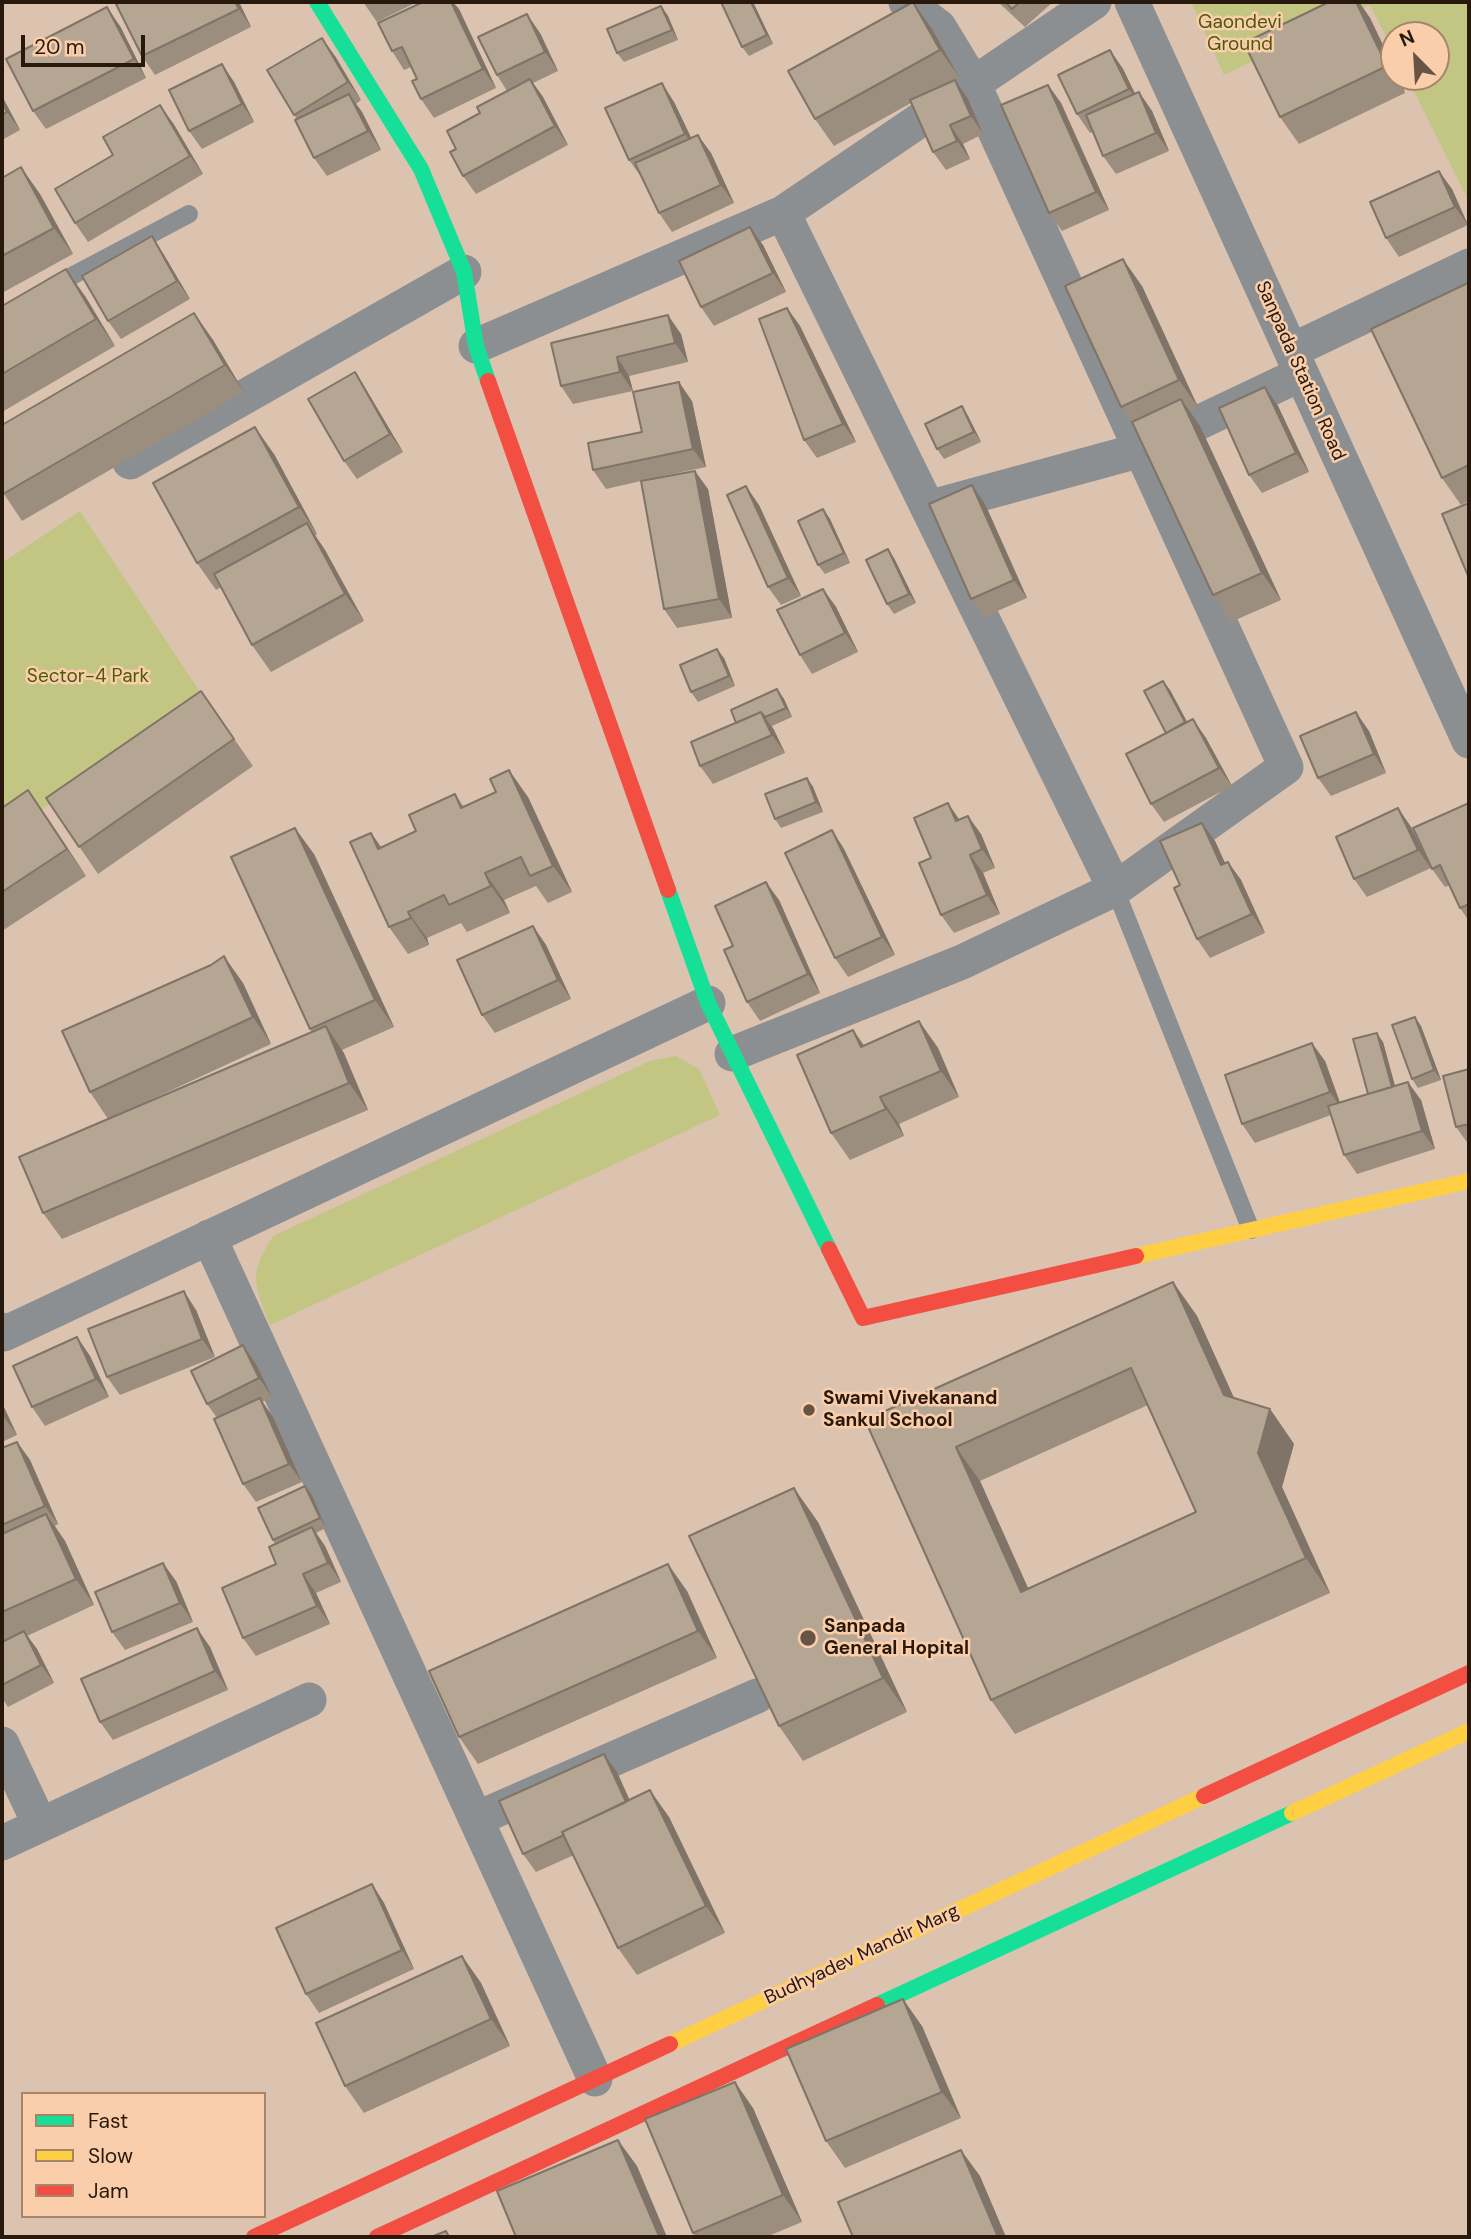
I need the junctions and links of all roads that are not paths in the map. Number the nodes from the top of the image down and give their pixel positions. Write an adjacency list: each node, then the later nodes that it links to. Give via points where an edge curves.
1 (317, 2): 9 (main road, via 421,169)
2 (906, 2): 5 (street, via 939,27)
3 (1094, 2): 5 (street)
4 (1132, 2): 12 (street, Sanpada Station Road)
5 (973, 83): 6 (street); 13 (street)
6 (783, 213): 11 (street); 15 (street)
7 (190, 214): 10 (lane)
8 (1469, 266): 12 (street)
9 (464, 272): 11 (main road); 14 (street)
10 (37, 295)
11 (477, 346): 18 (main road)
12 (1296, 363): 13 (street); 16 (street, Sanpada Station Road)
13 (1140, 450): 15 (street); 17 (street, via 1286,767)
14 (130, 462)
15 (928, 508): 17 (street)
16 (1469, 741)
17 (1115, 889): 19 (street, via 962,962); 21 (lane)
18 (708, 1003): 19 (main road); 22 (street)
19 (732, 1054): 21 (main road, via 863,1318)
20 (1469, 1181): 21 (main road)
21 (1251, 1230)
22 (209, 1237): 23 (street, via 4,1334); 29 (street)
23 (2, 1330)
24 (1469, 1673): 32 (main road, Budhyadev Mandir Marg)
25 (757, 1696): 29 (street)
26 (309, 1700): 30 (street)
27 (1469, 1731): 34 (main road)
28 (2, 1744): 30 (street)
29 (475, 1819): 32 (street)
30 (40, 1825): 31 (street)
31 (2, 1843)
32 (595, 2079): 33 (main road, Budhyadev Mandir Marg)
33 (254, 2237)
34 (377, 2237)

